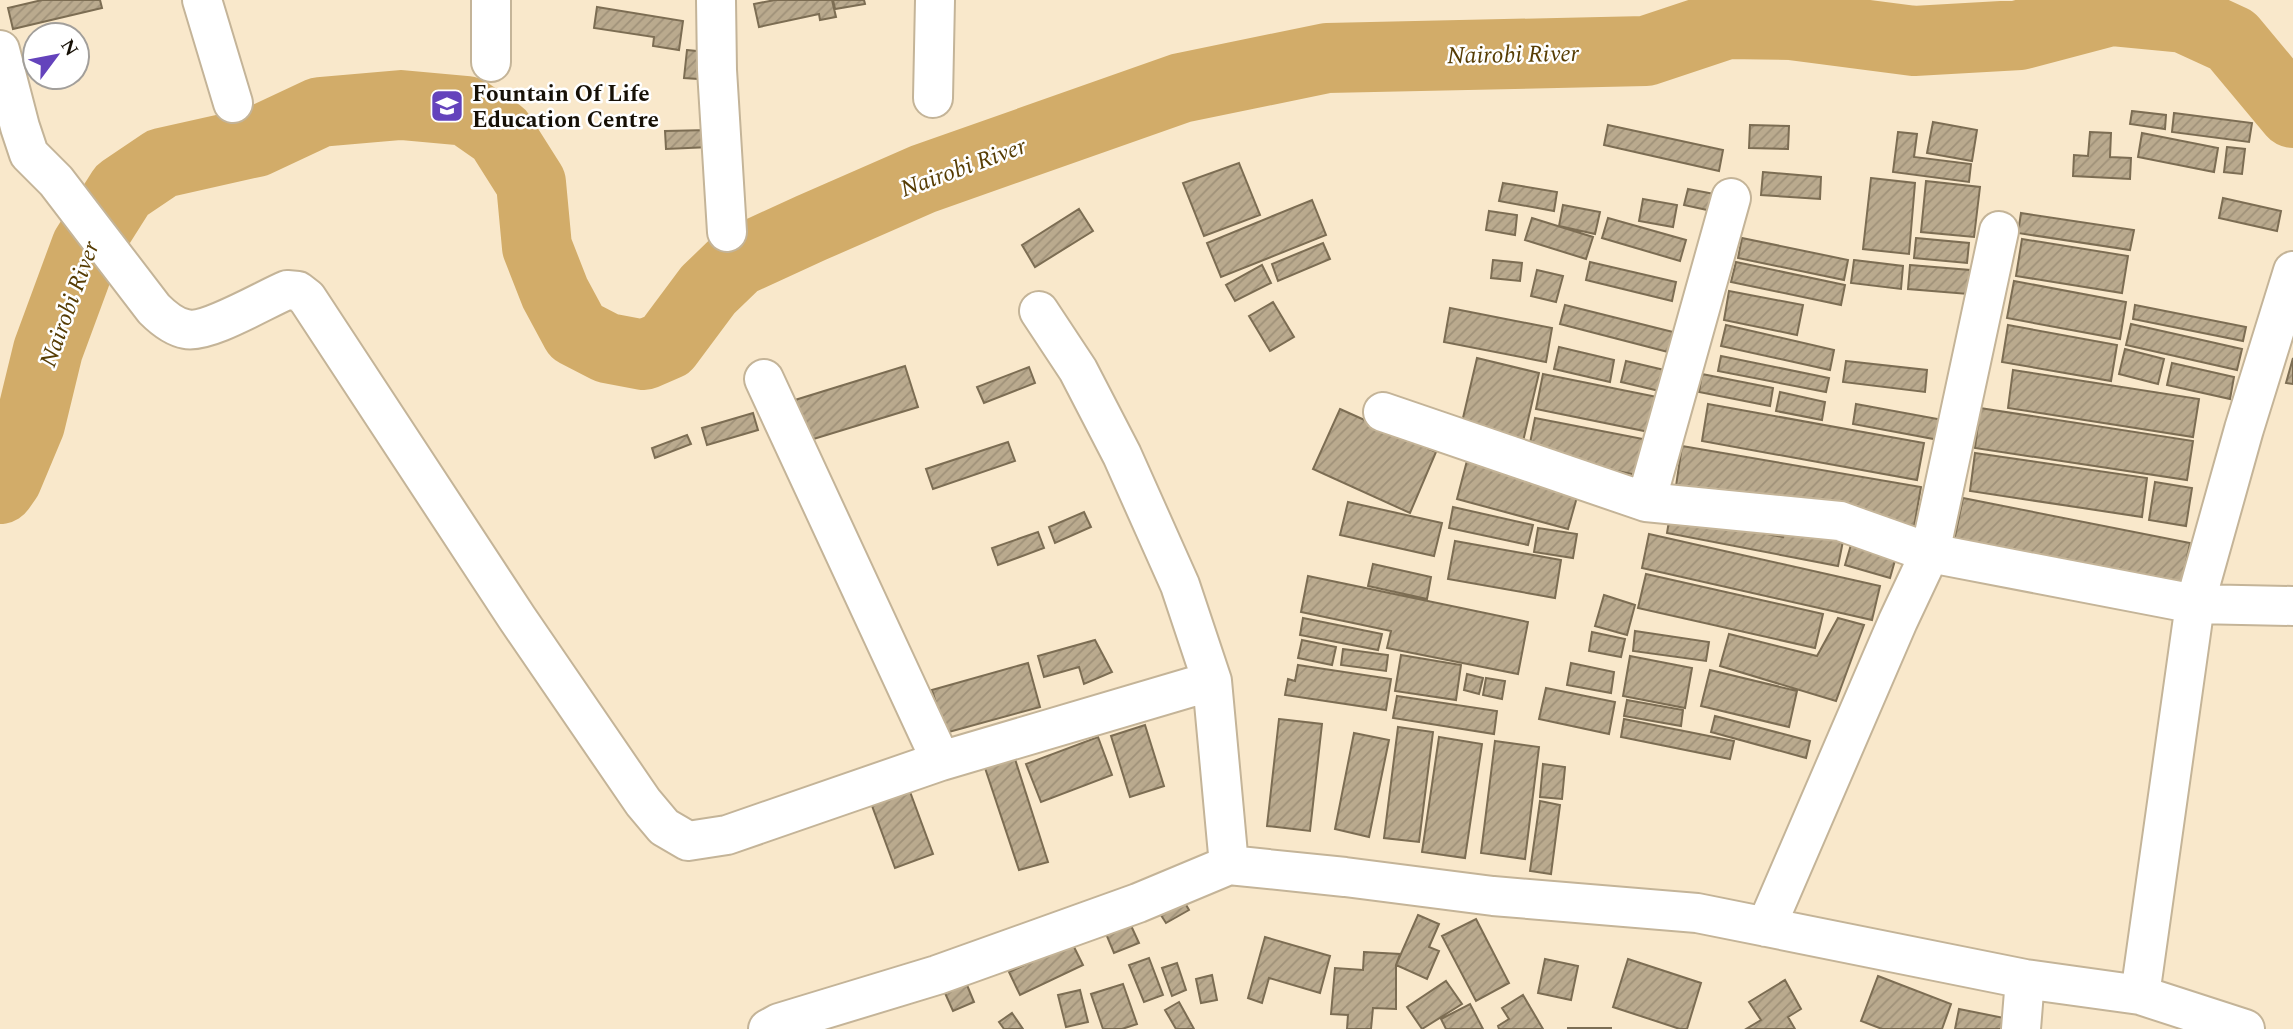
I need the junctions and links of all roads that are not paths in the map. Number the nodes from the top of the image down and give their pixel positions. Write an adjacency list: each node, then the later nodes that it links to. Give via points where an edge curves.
1 (202, 0): 8 (street)
2 (491, 0): 6 (street)
3 (716, 0): 11 (street)
4 (935, 0): 7 (street)
5 (0, 50): 21 (street, via 29,155 56,181 154,309 174,324 199,329 287,290 307,298 509,606 664,827 688,841 727,835)
6 (491, 62)
7 (933, 98)
8 (233, 103)
9 (1731, 198): 16 (street)
10 (2000, 231): 17 (street)
11 (727, 232)
12 (2293, 271): 18 (street)
13 (1039, 312): 20 (street, via 1078,370 1122,455 1180,585)
14 (764, 379): 21 (street)
15 (1383, 412): 16 (street)
16 (1646, 502): 17 (street, via 1840,521)
17 (1930, 553): 18 (street); 23 (street)
18 (2195, 604): 19 (street); 25 (street)
19 (2293, 606)
20 (1212, 681): 21 (street); 22 (street)
21 (941, 761)
22 (1229, 865): 23 (street, via 1493,896 1697,913); 26 (street, via 962,966)
23 (1766, 927): 24 (street)
24 (2025, 979): 25 (street); 27 (street)
25 (2140, 995): 28 (street)
26 (768, 1029)
27 (2021, 1029)
28 (2245, 1029)

